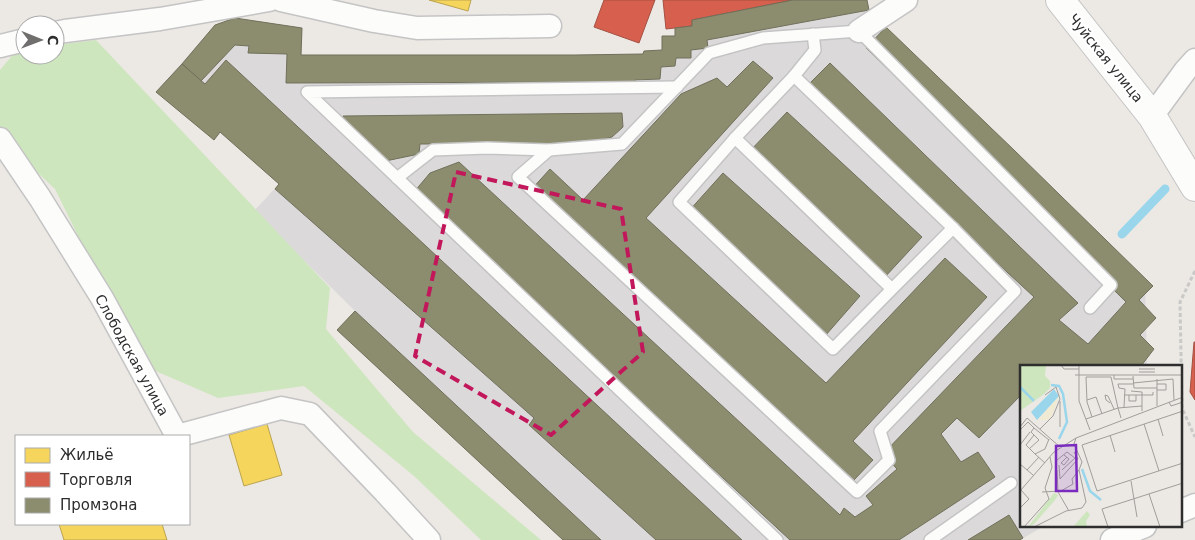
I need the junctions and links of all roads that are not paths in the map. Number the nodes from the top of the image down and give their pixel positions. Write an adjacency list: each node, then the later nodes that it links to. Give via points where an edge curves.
1 (269, 0): 6 (street)
2 (280, 0): 5 (street, via 416,28)
3 (906, 0): 7 (street)
4 (1060, 0): 14 (street, Чуйская улица)
5 (550, 26)
6 (65, 31)
7 (860, 31): 8 (lane); 22 (lane, via 1111,285)
8 (813, 34): 12 (lane, via 815,50); 13 (lane, via 763,38 709,53)
9 (15, 42): 10 (street)
10 (0, 46)
11 (1195, 60): 14 (street)
12 (794, 76): 15 (lane); 20 (lane)
13 (677, 87): 17 (lane, via 622,144); 18 (lane, via 307,92)
14 (1152, 116): 19 (street, Чуйская улица)
15 (735, 138): 21 (lane); 21 (lane, via 679,202 834,349)
16 (0, 139): 23 (street, Слободская улица, via 102,298)
17 (549, 150): 18 (lane, via 433,150); 20 (lane, via 518,177 857,492 888,460 880,431 1015,291)
18 (397, 178): 30 (lane)
19 (1195, 188)
20 (953, 228): 21 (lane)
21 (892, 289)
22 (1090, 308)
23 (175, 435)
24 (180, 435): 29 (street, Слободская улица, via 281,408 310,414)
25 (1011, 483): 31 (lane)
26 (1195, 505): 27 (street)
27 (1182, 511)
28 (1140, 528): 32 (street)
29 (429, 540)
30 (777, 540)
31 (930, 540)
32 (1112, 540)

